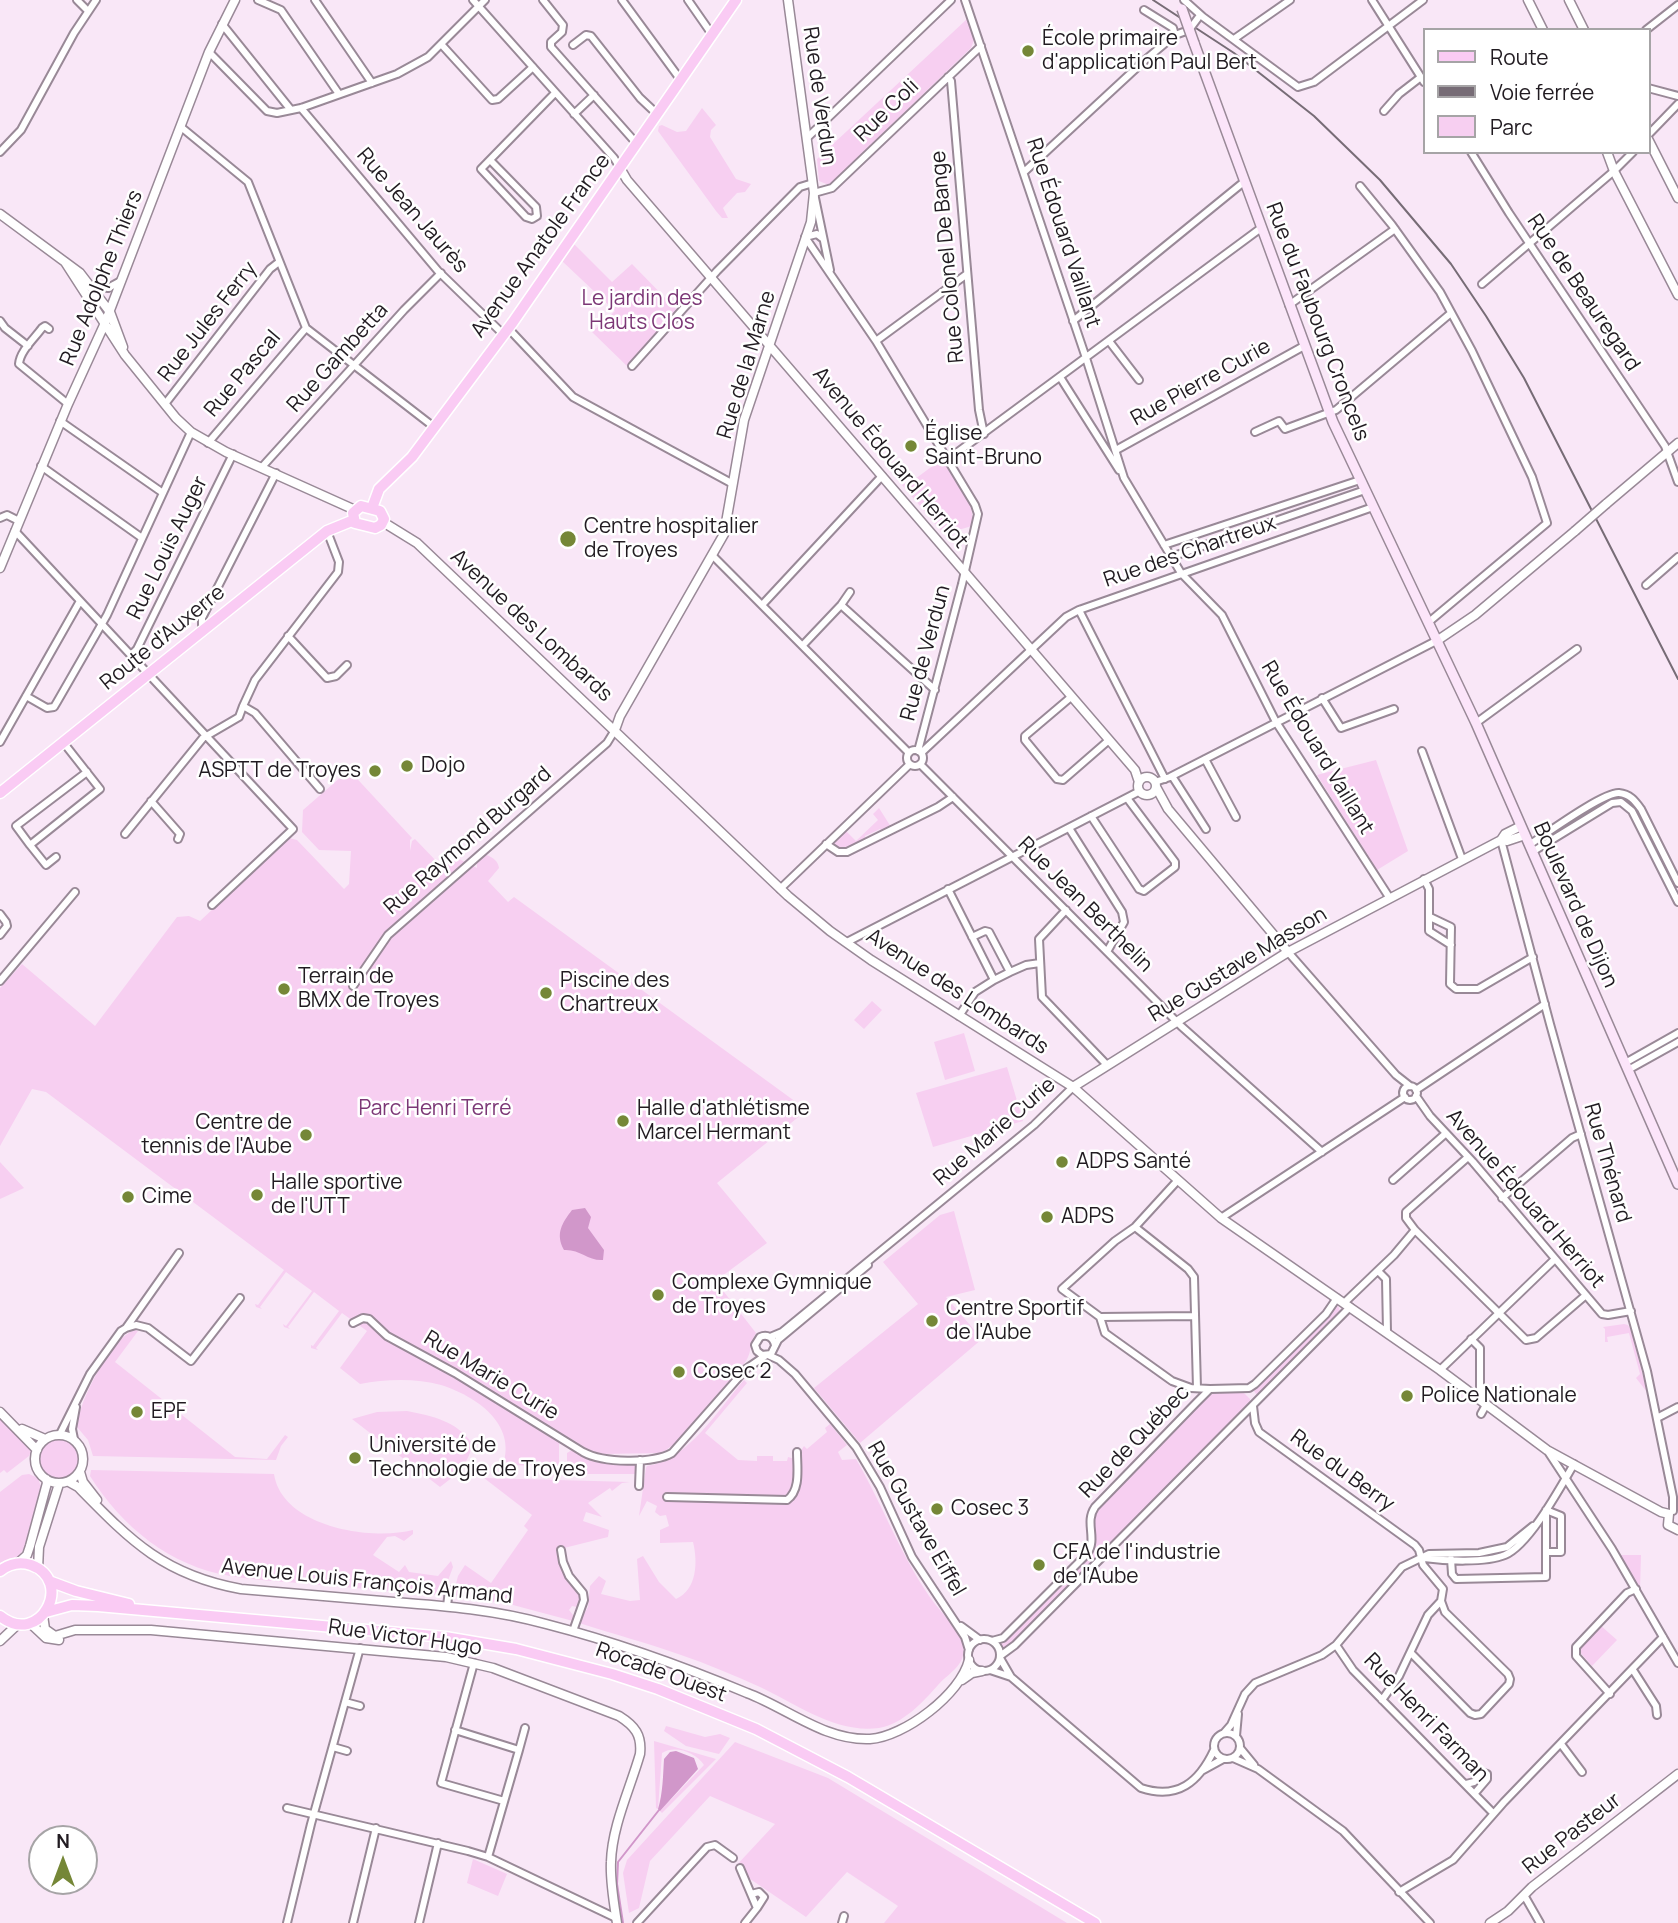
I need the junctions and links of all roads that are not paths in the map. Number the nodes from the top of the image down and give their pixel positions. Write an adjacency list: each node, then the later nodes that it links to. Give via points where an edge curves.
1 (77, 0): 24 (street)
2 (96, 0): 24 (street)
3 (234, 0): 26 (street, Rue Adolphe Thiers)
4 (258, 0): 46 (street, via 281,10)
5 (315, 0): 43 (street)
6 (473, 0): 22 (street)
7 (485, 0): 22 (street)
8 (544, 0): 47 (street, via 564,24 551,47)
9 (622, 0): 41 (street)
10 (688, 0): 32 (street)
11 (736, 0): 32 (main road, Avenue Anatole France)
12 (788, 0): 57 (street, Rue de Verdun)
13 (951, 0): 57 (street)
14 (965, 0): 36 (street, Rue Édouard Vaillant)
15 (1290, 0): 33 (street)
16 (1373, 0): 27 (street)
17 (1423, 0): 27 (street)
18 (1528, 0): 28 (street)
19 (1569, 0): 29 (street)
20 (1181, 3): 25 (street); 31 (main road, Rue du Faubourg Croncels, bridge)
21 (1678, 5): 30 (street)
22 (479, 6): 34 (street); 38 (street)
23 (1144, 10): 31 (street)
24 (88, 11): 60 (street, via 21,130)
25 (1198, 15): 31 (street, bridge); 33 (street)
26 (222, 24): 37 (street, Rue Adolphe Thiers); 51 (street)
27 (1388, 26): 33 (street, via 1314,82 1298,87); 40 (street)
28 (1542, 28)
29 (1583, 28)
30 (1649, 28)
31 (1183, 30): 67 (street); 68 (main road, Rue du Faubourg Croncels, bridge, via 1194,43)
32 (711, 33): 41 (main road, Avenue Anatole France)
33 (1234, 39)
34 (441, 44): 38 (street, via 492,100); 43 (street, via 413,66)
35 (573, 46): 54 (street, via 586,34 591,36)
36 (981, 46): 39 (street, Rue Coli); 67 (street, Rue Édouard Vaillant)
37 (209, 52): 51 (street, via 267,111); 55 (street, Rue Adolphe Thiers)
38 (533, 67): 45 (street)
39 (948, 77): 71 (street, Rue Coli, via 832,188); 85 (street, Rue Colonel De Bange)
40 (1422, 78)
41 (680, 79): 54 (main road, Avenue Anatole France)
42 (1422, 81): 52 (street, via 1399,94)
43 (372, 83): 46 (street)
44 (1650, 89): 48 (street)
45 (555, 93): 53 (street); 64 (street)
46 (338, 94): 50 (street)
47 (594, 95): 53 (street); 59 (street)
48 (1678, 96)
49 (1678, 104): 56 (street)
50 (301, 108): 51 (street); 84 (street, Rue Jean Jaurès)
51 (291, 110)
52 (1384, 111)
53 (574, 114): 65 (street)
54 (657, 114): 59 (main road, Avenue Anatole France)
55 (181, 127): 82 (street, via 248,182); 87 (street, Rue Adolphe Thiers)
56 (1650, 135)
57 (808, 137): 69 (street, Rue de Verdun)
58 (1650, 141): 72 (street)
59 (636, 144): 65 (main road, Avenue Anatole France)
60 (0, 152)
61 (1472, 154): 78 (street, Rue de Beauregard)
62 (1608, 154): 66 (street)
63 (1631, 154): 66 (street)
64 (490, 160): 64 (street, via 481,169 526,217 537,216 536,207)
65 (620, 168): 86 (street, Avenue Édouard Herriot); 100 (main road, Avenue Anatole France)
66 (1615, 171): 78 (street); 90 (street)
67 (1024, 172): 95 (street, Rue Édouard Vaillant)
68 (1245, 181): 74 (main road, Rue du Faubourg Croncels); 95 (street)
69 (813, 183): 71 (street, Rue de Verdun); 86 (street, via 800,187)
70 (1360, 186): 75 (street)
71 (814, 193): 76 (street, Rue de la Marne); 77 (street, Rue de Verdun)
72 (1678, 198)
73 (1, 215): 81 (street)
74 (1261, 228): 91 (main road, Rue du Faubourg Croncels); 102 (street)
75 (1395, 229): 91 (street); 93 (street)
76 (805, 237): 77 (street, via 817,234); 79 (street, Rue de Verdun); 80 (street, Rue de la Marne)
77 (822, 238): 79 (street); 83 (street, Rue de Verdun)
78 (1530, 242): 88 (street); 123 (street, Rue de Beauregard)
79 (812, 245): 80 (street); 83 (street, Rue de Verdun)
80 (800, 255): 103 (street, Rue de la Marne)
81 (65, 262): 89 (street); 96 (street)
82 (279, 262): 98 (street); 113 (street, Rue Jules Ferry)
83 (831, 272): 101 (street, Rue de Verdun)
84 (441, 273): 100 (street, Rue Jean Jaurès); 107 (street, Rue Gambetta)
85 (967, 274): 101 (street); 119 (street, Rue Colonel De Bange)
86 (712, 277): 103 (street, Avenue Édouard Herriot); 108 (street)
87 (122, 280): 89 (street, via 107,288); 92 (street, Rue Adolphe Thiers)
88 (1482, 284)
89 (91, 285): 92 (street)
90 (1678, 295)
91 (1289, 306): 105 (main road, Rue du Faubourg Croncels)
92 (110, 312): 96 (street, Rue Adolphe Thiers); 109 (street)
93 (1451, 313): 114 (street); 158 (street, via 1532,477 1547,523)
94 (0, 321): 97 (street)
95 (1073, 321): 106 (street, Rue Édouard Vaillant)
96 (105, 323): 109 (street); 112 (street, Rue Adolphe Thiers)
97 (3, 328): 104 (street)
98 (306, 328): 107 (street); 120 (street, Rue Pascal)
99 (49, 329): 104 (street, via 42,328)
100 (505, 331): 116 (main road, Avenue Anatole France); 133 (street, Rue Jean Jaurès, via 573,397)
101 (876, 341): 125 (street, Rue de Verdun)
102 (1109, 341): 106 (street); 111 (street)
103 (769, 343): 129 (street, Avenue Édouard Herriot); 133 (street, Rue de la Marne, via 744,420)
104 (28, 346): 112 (street, via 19,364)
105 (1304, 346): 114 (main road, Rue du Faubourg Croncels); 122 (street, Rue Pierre Curie)
106 (1086, 358): 110 (street); 122 (street, Rue Édouard Vaillant)
107 (355, 366): 116 (street); 127 (street, Rue Gambetta)
108 (632, 366)
109 (135, 367): 113 (street)
110 (1060, 377): 119 (street); 130 (street, Rue Édouard Vaillant)
111 (1139, 380)
112 (68, 404): 115 (street, Rue Adolphe Thiers)
113 (165, 404): 117 (street)
114 (1330, 414): 118 (street, via 1285,429 1279,421); 131 (main road, Rue du Faubourg Croncels)
115 (60, 421): 126 (street, Rue Adolphe Thiers); 135 (street)
116 (435, 427): 137 (main road, Avenue Anatole France, via 379,489)
117 (191, 432): 120 (street); 135 (street)
118 (1255, 432)
119 (984, 434): 125 (street)
120 (208, 443): 124 (street)
121 (1678, 443): 123 (street)
122 (1116, 450): 130 (street, Rue Édouard Vaillant)
123 (1667, 452): 132 (street, Rue de Beauregard); 162 (street, bridge, via 1475,615)
124 (233, 454): 127 (street); 166 (street, Rue Louis Auger)
125 (947, 460): 150 (street, Rue de Verdun, via 978,514)
126 (41, 466): 140 (street, Rue Adolphe Thiers); 144 (street)
127 (262, 467): 128 (street)
128 (276, 473): 138 (street); 160 (street, via 202,618)
129 (882, 476): 150 (street, Avenue Édouard Herriot); 155 (street)
130 (1124, 478): 145 (street, Rue Édouard Vaillant)
131 (1360, 480): 134 (main road, Rue du Faubourg Croncels); 145 (street)
132 (1678, 482)
133 (733, 484): 146 (street, Rue de la Marne, via 724,534)
134 (1365, 490): 136 (main road, Rue du Faubourg Croncels); 147 (street)
135 (163, 493): 144 (street)
136 (1373, 507): 151 (street, Rue des Chartreux); 158 (main road, Rue du Faubourg Croncels)
137 (372, 509): 138 (main road, via 361,506); 141 (main road, via 383,515)
138 (354, 515): 141 (main road, via 358,525 375,528); 143 (main road, Route d'Auxerre)
139 (0, 518): 140 (street, via 7,515)
140 (19, 521): 142 (street, Rue Adolphe Thiers)
141 (383, 522): 177 (street, Avenue des Lombards, via 417,543)
142 (15, 531): 149 (street, Rue Adolphe Thiers); 154 (street)
143 (327, 531): 160 (main road, Route d'Auxerre); 161 (street, via 339,568)
144 (142, 538): 159 (street)
145 (1164, 545): 147 (street, Rue Édouard Vaillant)
146 (713, 556): 155 (street); 177 (street, Rue de la Marne)
147 (1171, 557): 151 (street, Rue Édouard Vaillant)
148 (1678, 557): 152 (street)
149 (0, 568)
150 (965, 573): 165 (street, Avenue Édouard Herriot); 169 (street, Rue de Verdun)
151 (1181, 573): 157 (street, Rue des Chartreux); 175 (street, Rue Édouard Vaillant, via 1223,615)
152 (1646, 585)
153 (850, 592): 156 (street)
154 (80, 601): 159 (street); 170 (street)
155 (762, 605): 163 (street)
156 (841, 605): 163 (street); 169 (street)
157 (1079, 610): 165 (street, Rue des Chartreux); 190 (street)
158 (1430, 621): 162 (main road, Rue du Faubourg Croncels)
159 (102, 624): 166 (street); 170 (street, via 54,707)
160 (205, 629): 168 (main road, Route d'Auxerre)
161 (288, 636): 167 (street, via 327,678); 173 (street, via 255,680)
162 (1438, 640): 172 (street); 176 (main road, Boulevard de Dijon)
163 (803, 645): 184 (street)
164 (1577, 649): 176 (street)
165 (1031, 650): 171 (street, Avenue Édouard Herriot); 183 (street, Rue des Chartreux)
166 (131, 655): 168 (street)
167 (347, 665)
168 (149, 674): 178 (street); 181 (main road, Route d'Auxerre)
169 (935, 690): 183 (street, Rue de Verdun)
170 (26, 696): 180 (street)
171 (1071, 697): 179 (street, Avenue Édouard Herriot); 179 (street, via 1025,736 1058,779 1063,780)
172 (1322, 698): 174 (street, via 1340,728); 175 (street)
173 (243, 706): 178 (street, via 239,717); 192 (street, via 256,713)
174 (1394, 709)
175 (1276, 722): 185 (street); 220 (street, Rue Édouard Vaillant)
176 (1476, 723): 203 (main road, Boulevard de Dijon)
177 (615, 730): 209 (street, Rue Raymond Burgard, via 607,743); 217 (street, Avenue des Lombards)
178 (207, 736): 197 (street); 222 (street, via 293,829)
179 (1109, 740): 188 (street, Avenue Édouard Herriot)
180 (0, 742)
181 (64, 743): 189 (street); 194 (main road, Route d'Auxerre)
182 (1422, 751): 214 (street)
183 (920, 752): 184 (street); 187 (street)
184 (909, 753): 186 (street)
185 (1205, 759): 190 (street); 200 (street)
186 (910, 764): 187 (street); 207 (street)
187 (920, 764): 195 (street, Rue Jean Berthelin)
188 (1135, 770): 191 (street, Avenue Édouard Herriot); 193 (street, Avenue Édouard Herriot)
189 (87, 772): 208 (street, via 100,789); 208 (street, via 16,826)
190 (1168, 777): 191 (street); 202 (street)
191 (1154, 782): 193 (street, via 1154,792); 193 (street, via 1144,777); 198 (street)
192 (320, 789)
193 (1142, 789): 196 (street); 198 (street)
194 (0, 793)
195 (953, 797): 207 (street, via 847,852); 212 (street, Rue Jean Berthelin)
196 (1127, 797): 199 (street); 199 (street, via 1175,862 1175,867 1144,891)
197 (151, 802): 204 (street); 205 (street, via 180,834)
198 (1168, 809): 231 (street)
199 (1091, 816): 201 (street)
200 (1236, 817)
201 (1069, 828): 212 (street); 230 (street, via 1122,912 1124,922)
202 (1206, 829)
203 (1523, 831): 206 (street, Rue Gustave Masson, via 1507,841); 210 (main road, Boulevard de Dijon)
204 (125, 834)
205 (178, 839)
206 (1501, 839): 214 (street, Rue Gustave Masson); 232 (street, Rue Thénard)
207 (826, 844): 217 (street)
208 (30, 845): 213 (street, via 46,865)
209 (486, 848): 211 (street); 237 (street, Rue Raymond Burgard, via 388,934)
210 (1531, 849): 216 (street, via 1608,795 1624,794 1640,809); 221 (street, via 1612,803 1621,803 1632,811); 244 (main road, Boulevard de Dijon)
211 (492, 854)
212 (1012, 857): 218 (street); 223 (street, Rue Jean Berthelin)
213 (56, 858)
214 (1462, 859): 215 (street, Rue Gustave Masson)
215 (1424, 879): 220 (street, Rue Gustave Masson); 225 (street)
216 (1678, 883)
217 (780, 888): 228 (street, Avenue des Lombards)
218 (948, 889): 227 (street); 228 (street)
219 (75, 892): 236 (street)
220 (1389, 897): 231 (street, Rue Gustave Masson)
221 (1678, 902)
222 (212, 905)
223 (1066, 910): 230 (street, Rue Jean Berthelin); 233 (street, via 1039,939)
224 (0, 914): 226 (street, via 7,926)
225 (1430, 917): 229 (street, via 1431,933); 229 (street, via 1451,928)
226 (0, 935)
227 (972, 937): 234 (street, via 989,932); 235 (street)
228 (846, 942): 239 (street, Avenue des Lombards)
229 (1451, 945): 232 (street, via 1451,984 1456,989 1478,989)
230 (1108, 950): 240 (street, Rue Jean Berthelin)
231 (1288, 952): 240 (street, Rue Gustave Masson); 246 (street, Avenue Édouard Herriot)
232 (1533, 957): 238 (street, Rue Thénard)
233 (1040, 962): 234 (street); 243 (street, via 1042,997)
234 (1010, 972): 235 (street)
235 (994, 980): 239 (street, via 975,992)
236 (0, 981)
237 (353, 986)
238 (1545, 1004): 246 (street); 248 (street, Rue Thénard)
239 (959, 1016): 245 (street, Avenue des Lombards)
240 (1177, 1021): 243 (street, Rue Gustave Masson); 249 (street, Rue Jean Berthelin)
241 (1678, 1033): 244 (street)
242 (1678, 1042): 244 (street)
243 (1107, 1066): 245 (street, Rue Gustave Masson)
244 (1627, 1066): 253 (main road, Boulevard de Dijon)
245 (1073, 1087): 251 (street, Avenue des Lombards); 259 (street, Rue Marie Curie)
246 (1411, 1093): 247 (street, Avenue Édouard Herriot); 249 (street)
247 (1446, 1134): 250 (street, Avenue Édouard Herriot); 252 (street)
248 (1581, 1134): 254 (street); 265 (street, Rue Thénard)
249 (1322, 1152): 255 (street)
250 (1468, 1157): 254 (street, Avenue Édouard Herriot); 257 (street, via 1406,1212)
251 (1178, 1180): 255 (street, Avenue des Lombards); 256 (street)
252 (1393, 1180)
253 (1678, 1184)
254 (1503, 1198): 260 (street, Avenue Édouard Herriot)
255 (1221, 1218): 264 (street, Avenue des Lombards)
256 (1135, 1227): 267 (street, via 1194,1277); 268 (street, via 1062,1289)
257 (1415, 1230): 261 (street); 266 (street)
258 (179, 1254): 270 (street)
259 (876, 1256): 272 (street, Rue Marie Curie); 274 (street, Rue Marie Curie)
260 (1555, 1259): 262 (street, Avenue Édouard Herriot); 266 (street)
261 (1378, 1271): 264 (street); 271 (street, via 1386,1279)
262 (1586, 1295): 265 (street, Avenue Édouard Herriot, via 1602,1314); 266 (street, via 1531,1340)
263 (240, 1298): 270 (street, via 191,1360 148,1328)
264 (1344, 1303): 271 (street, Avenue des Lombards); 281 (street); 284 (street)
265 (1631, 1311): 289 (street, Rue Thénard)
266 (1497, 1312): 273 (street)
267 (1195, 1316): 268 (street); 280 (street)
268 (1100, 1317): 280 (street, via 1105,1333 1172,1381)
269 (353, 1323): 297 (street, Rue Marie Curie, via 369,1319 387,1336 589,1455)
270 (126, 1328): 283 (street)
271 (1387, 1332): 278 (street, Avenue des Lombards)
272 (770, 1337): 274 (street); 275 (street, via 758,1339)
273 (1471, 1339): 278 (street); 285 (street, via 1480,1348)
274 (775, 1346): 276 (street); 279 (street, Rue Gustave Eiffel)
275 (755, 1348): 276 (street); 277 (street, Rue Marie Curie)
276 (766, 1356): 277 (street, Rue Marie Curie); 279 (street, Rue Gustave Eiffel)
277 (746, 1370): 297 (street, Rue Marie Curie, via 676,1450 662,1458)
278 (1440, 1370): 285 (street, Avenue des Lombards)
279 (795, 1374): 326 (street, Rue Gustave Eiffel, via 856,1447 912,1557)
280 (1197, 1388): 282 (street)
281 (1249, 1388): 282 (street, Rue de Québec); 284 (street, Rue du Berry)
282 (1210, 1389): 334 (street, Rue de Québec, via 1095,1507 1090,1515 1093,1544 1087,1554 1003,1638)
283 (79, 1394): 291 (street); 293 (street)
284 (1255, 1403): 313 (street, Rue du Berry, via 1259,1432 1415,1545); 339 (street)
285 (1483, 1403): 288 (street); 295 (street, Avenue des Lombards)
286 (1678, 1407): 289 (street)
287 (0, 1412): 290 (street)
288 (1481, 1414)
289 (1657, 1418): 307 (street, Rue Thénard)
290 (11, 1422): 292 (street); 294 (street)
291 (60, 1434): 292 (street); 293 (street)
292 (45, 1439): 294 (street)
293 (74, 1439): 299 (street, via 84,1457)
294 (37, 1450): 301 (street, via 36,1465)
295 (1547, 1450): 298 (street, Avenue des Lombards); 300 (street, Avenue des Lombards)
296 (797, 1452): 305 (street, via 797,1485 787,1500)
297 (640, 1460): 304 (street)
298 (1574, 1464): 300 (street); 307 (street, Avenue des Lombards)
299 (80, 1472): 302 (street); 308 (street, Avenue Louis François Armand)
300 (1566, 1478): 306 (street); 319 (street, Avenue des Lombards)
301 (46, 1479): 303 (street); 315 (street, via 30,1546)
302 (69, 1482): 303 (street); 308 (street, Avenue Louis François Armand)
303 (59, 1483): 316 (street)
304 (639, 1486)
305 (667, 1497)
306 (1546, 1510): 309 (street); 312 (street); 312 (street, via 1561,1516 1561,1552)
307 (1672, 1510): 310 (street, Avenue des Lombards, via 1671,1528)
308 (116, 1525): 322 (street, Avenue Louis François Armand, via 148,1553 218,1585)
309 (1533, 1526): 313 (street, via 1507,1547 1492,1552); 314 (street, via 1527,1539 1505,1555)
310 (1678, 1530)
311 (561, 1550): 330 (street, via 569,1576 583,1593)
312 (1546, 1552): 314 (street, via 1546,1577 1456,1579)
313 (1422, 1557): 314 (street); 321 (street, Rue du Berry, via 1423,1565 1443,1589); 335 (street, via 1402,1567)
314 (1451, 1559)
315 (18, 1563): 316 (main road); 317 (main road)
316 (38, 1569): 318 (main road)
317 (0, 1571)
318 (49, 1581): 323 (main road, Rocade Ouest); 324 (main road, via 51,1597)
319 (1636, 1589): 331 (street, Avenue des Lombards); 346 (street, via 1576,1647 1576,1656)
320 (449, 1590): 322 (street)
321 (1441, 1601): 337 (street, via 1428,1615); 337 (street, Rue du Berry, via 1445,1612 1508,1674 1509,1684 1475,1715)
322 (447, 1606): 330 (street, Avenue Louis François Armand, via 498,1611)
323 (164, 1612): 324 (main road, Rocade Ouest, via 72,1605); 390 (main road, Rocade Ouest, via 445,1637 564,1660 658,1689 756,1729 848,1777)
324 (44, 1614): 327 (main road); 329 (street, Rue Victor Hugo, via 44,1628 51,1635)
325 (0, 1616): 328 (main road)
326 (953, 1617): 332 (street, Rue Gustave Eiffel); 338 (street, Rue Gustave Eiffel)
327 (30, 1623): 328 (main road); 329 (street, Rue Victor Hugo, via 51,1640)
328 (17, 1625): 333 (street)
329 (83, 1630): 336 (street, Rue Victor Hugo, via 164,1631)
330 (573, 1631): 345 (street, Avenue Louis François Armand, via 663,1659 842,1737 871,1739 906,1728)
331 (1663, 1637): 341 (street, Avenue des Lombards); 343 (street)
332 (980, 1640): 334 (street); 338 (street)
333 (0, 1641)
334 (992, 1641): 339 (street)
335 (1336, 1645): 347 (street, Rue Henri Farman); 350 (street, via 1255,1683)
336 (360, 1648): 340 (street, Rue Victor Hugo); 348 (street)
337 (1410, 1653): 347 (street)
338 (969, 1655): 342 (street, via 974,1667); 345 (street, via 963,1674)
339 (1000, 1657): 342 (street); 344 (street)
340 (474, 1663): 353 (street); 384 (street, Rue Victor Hugo, via 619,1716 636,1729 640,1754 612,1851)
341 (1678, 1663)
342 (986, 1670): 344 (street); 345 (street, via 972,1673)
343 (1633, 1670): 346 (street); 351 (street)
344 (1011, 1677): 365 (street, via 1141,1787 1169,1792 1186,1786)
345 (951, 1688)
346 (1610, 1694): 356 (street)
347 (1382, 1700): 368 (street, Rue Henri Farman)
348 (345, 1702): 349 (street); 357 (street)
349 (360, 1706)
350 (1239, 1709): 354 (street); 355 (street)
351 (1657, 1715)
352 (525, 1728): 360 (street)
353 (455, 1730): 360 (street); 370 (street, via 441,1783)
354 (1224, 1733): 355 (street); 359 (street, via 1216,1738)
355 (1236, 1737): 358 (street)
356 (1561, 1744): 366 (street); 372 (street)
357 (333, 1747): 361 (street); 373 (street)
358 (1240, 1748): 362 (street); 364 (street)
359 (1214, 1749): 363 (street); 365 (street)
360 (519, 1750): 370 (street)
361 (347, 1751)
362 (1233, 1758): 363 (street); 364 (street)
363 (1223, 1759): 365 (street)
364 (1258, 1769): 379 (street, via 1343,1831)
365 (1201, 1771)
366 (1582, 1772)
367 (1678, 1774): 381 (street, Rue Pasteur)
368 (1466, 1784): 369 (street, Rue Henri Farman); 369 (street, via 1487,1774)
369 (1475, 1793): 372 (street, Rue Henri Farman)
370 (504, 1801): 376 (street)
371 (287, 1808): 373 (street)
372 (1493, 1813): 379 (street, via 1453,1860)
373 (314, 1814): 374 (street); 385 (street)
374 (376, 1828): 375 (street); 386 (street)
375 (438, 1843): 376 (street); 387 (street)
376 (488, 1857): 384 (street)
377 (733, 1858): 388 (street, via 715,1845 707,1847)
378 (740, 1868): 380 (street)
379 (1399, 1892): 383 (street)
380 (751, 1894): 382 (street); 382 (street, via 759,1892 764,1897)
381 (1524, 1895): 393 (street, Rue Pasteur); 394 (street)
382 (757, 1908): 389 (street)
383 (1416, 1911): 391 (street); 392 (street)
384 (617, 1920)
385 (287, 1923)
386 (353, 1923)
387 (419, 1923)
388 (637, 1923)
389 (745, 1923)
390 (1095, 1923)
391 (1423, 1923)
392 (1430, 1923)
393 (1490, 1923)
394 (1540, 1923)

